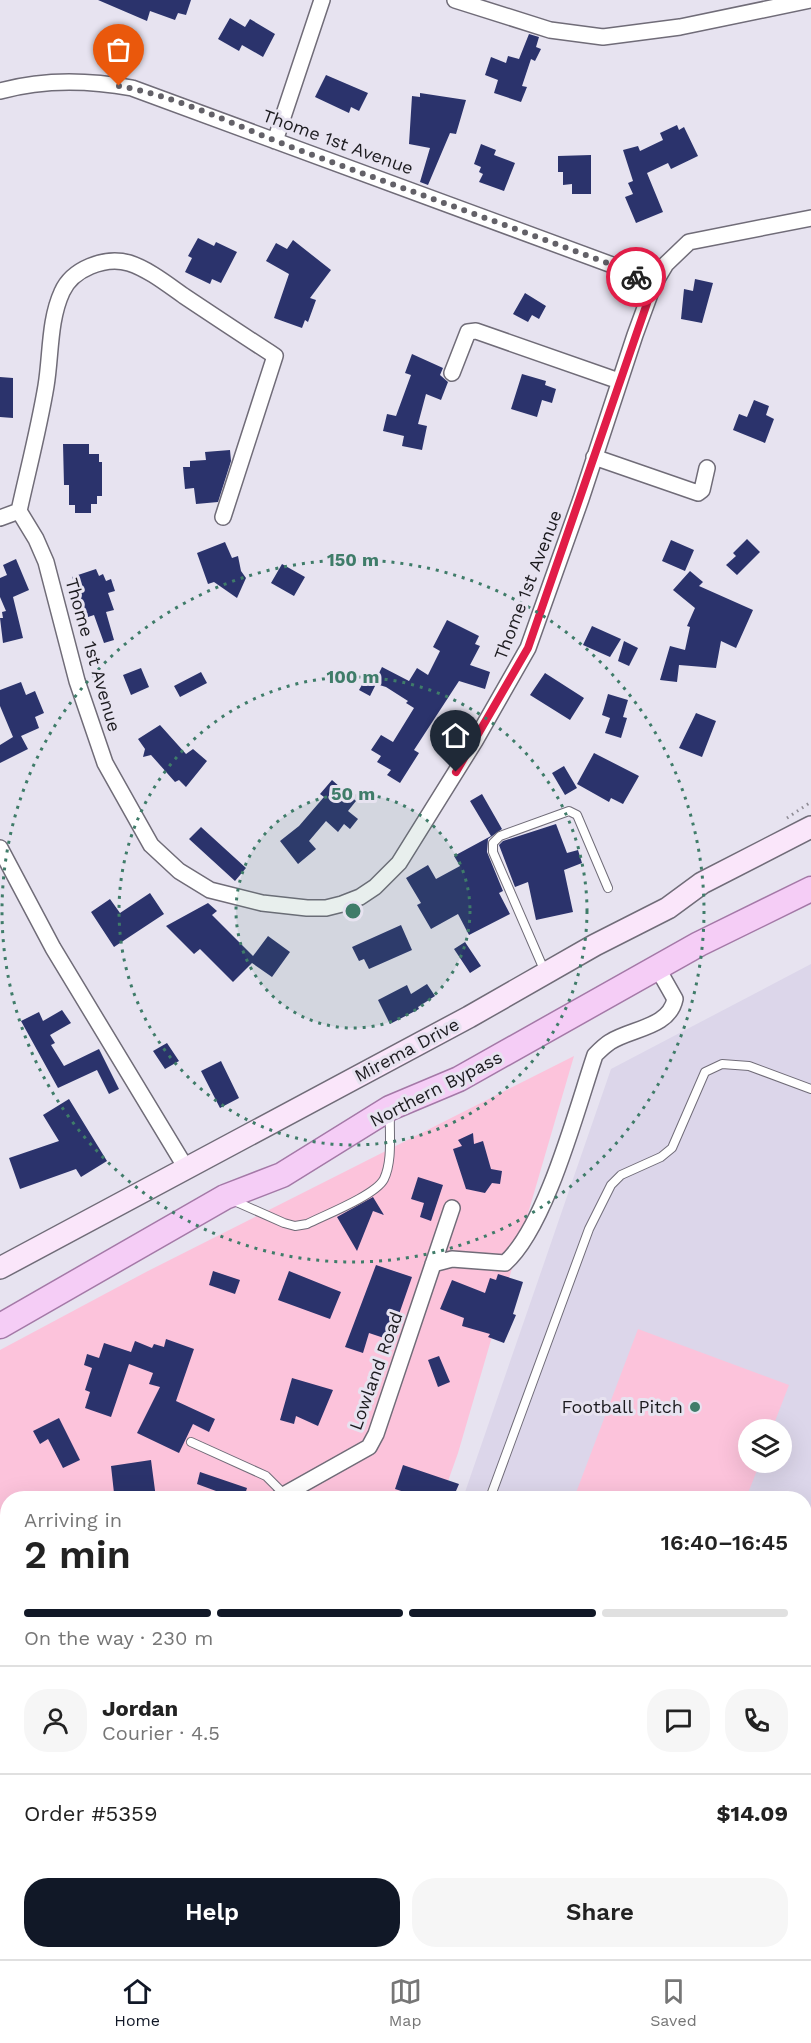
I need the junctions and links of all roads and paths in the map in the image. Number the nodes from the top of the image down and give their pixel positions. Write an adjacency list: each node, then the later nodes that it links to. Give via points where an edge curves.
1 (322, 0): 5 (street)
2 (455, 0): 3 (street, via 549,30 603,37 680,27)
3 (810, 0)
4 (0, 92): 5 (street, Thome 1st Avenue, via 62,82 106,83 181,104)
5 (275, 141): 7 (street, Thome 1st Avenue, via 613,265)
6 (811, 218): 7 (street, Thome 1st Avenue, via 689,242 666,264)
7 (653, 286): 9 (street, Thome 1st Avenue)
8 (452, 373): 9 (street, via 468,332 476,331)
9 (619, 381): 10 (street, Thome 1st Avenue)
10 (594, 458): 11 (street, via 698,493); 12 (street, Thome 1st Avenue, via 528,648 491,714 414,842 389,876 360,897 326,908 262,903 210,890 179,872 151,845 105,763 77,681 46,562)
11 (708, 468)
12 (18, 511): 13 (street, via 42,407 62,291 83,270 120,261 156,278 275,356); 14 (street)
13 (223, 517)
14 (0, 518)
15 (811, 827): 21 (street, Mirema Drive, via 702,883 668,908)
16 (0, 848): 17 (street)
17 (4, 868): 24 (street)
18 (608, 888): 21 (lane, via 577,815 569,811 500,836 493,843 493,852)
19 (811, 889): 20 (main road, Northern Bypass, via 699,944)
20 (658, 969): 23 (main road, Northern Bypass, via 459,1079); 27 (street, via 675,999 673,1010 660,1021 610,1042 595,1054 550,1188 516,1253 505,1263 452,1259)
21 (546, 974): 24 (street, Mirema Drive)
22 (811, 1089): 33 (lane, via 749,1066 722,1064 705,1072 672,1148 661,1158 621,1174 611,1185 589,1229)
23 (390, 1108): 25 (main road, Northern Bypass, via 282,1174); 25 (lane, via 388,1166 383,1180 374,1189 307,1224 295,1226)
24 (186, 1168): 28 (street, Mirema Drive)
25 (225, 1197): 29 (main road, Northern Bypass)
26 (452, 1208): 27 (street, Lowland Road)
27 (433, 1264): 32 (street, Lowland Road, via 369,1447)
28 (0, 1268)
29 (0, 1326)
30 (190, 1442): 31 (lane, via 266,1476)
31 (277, 1491)
32 (290, 1491)
33 (492, 1491)

